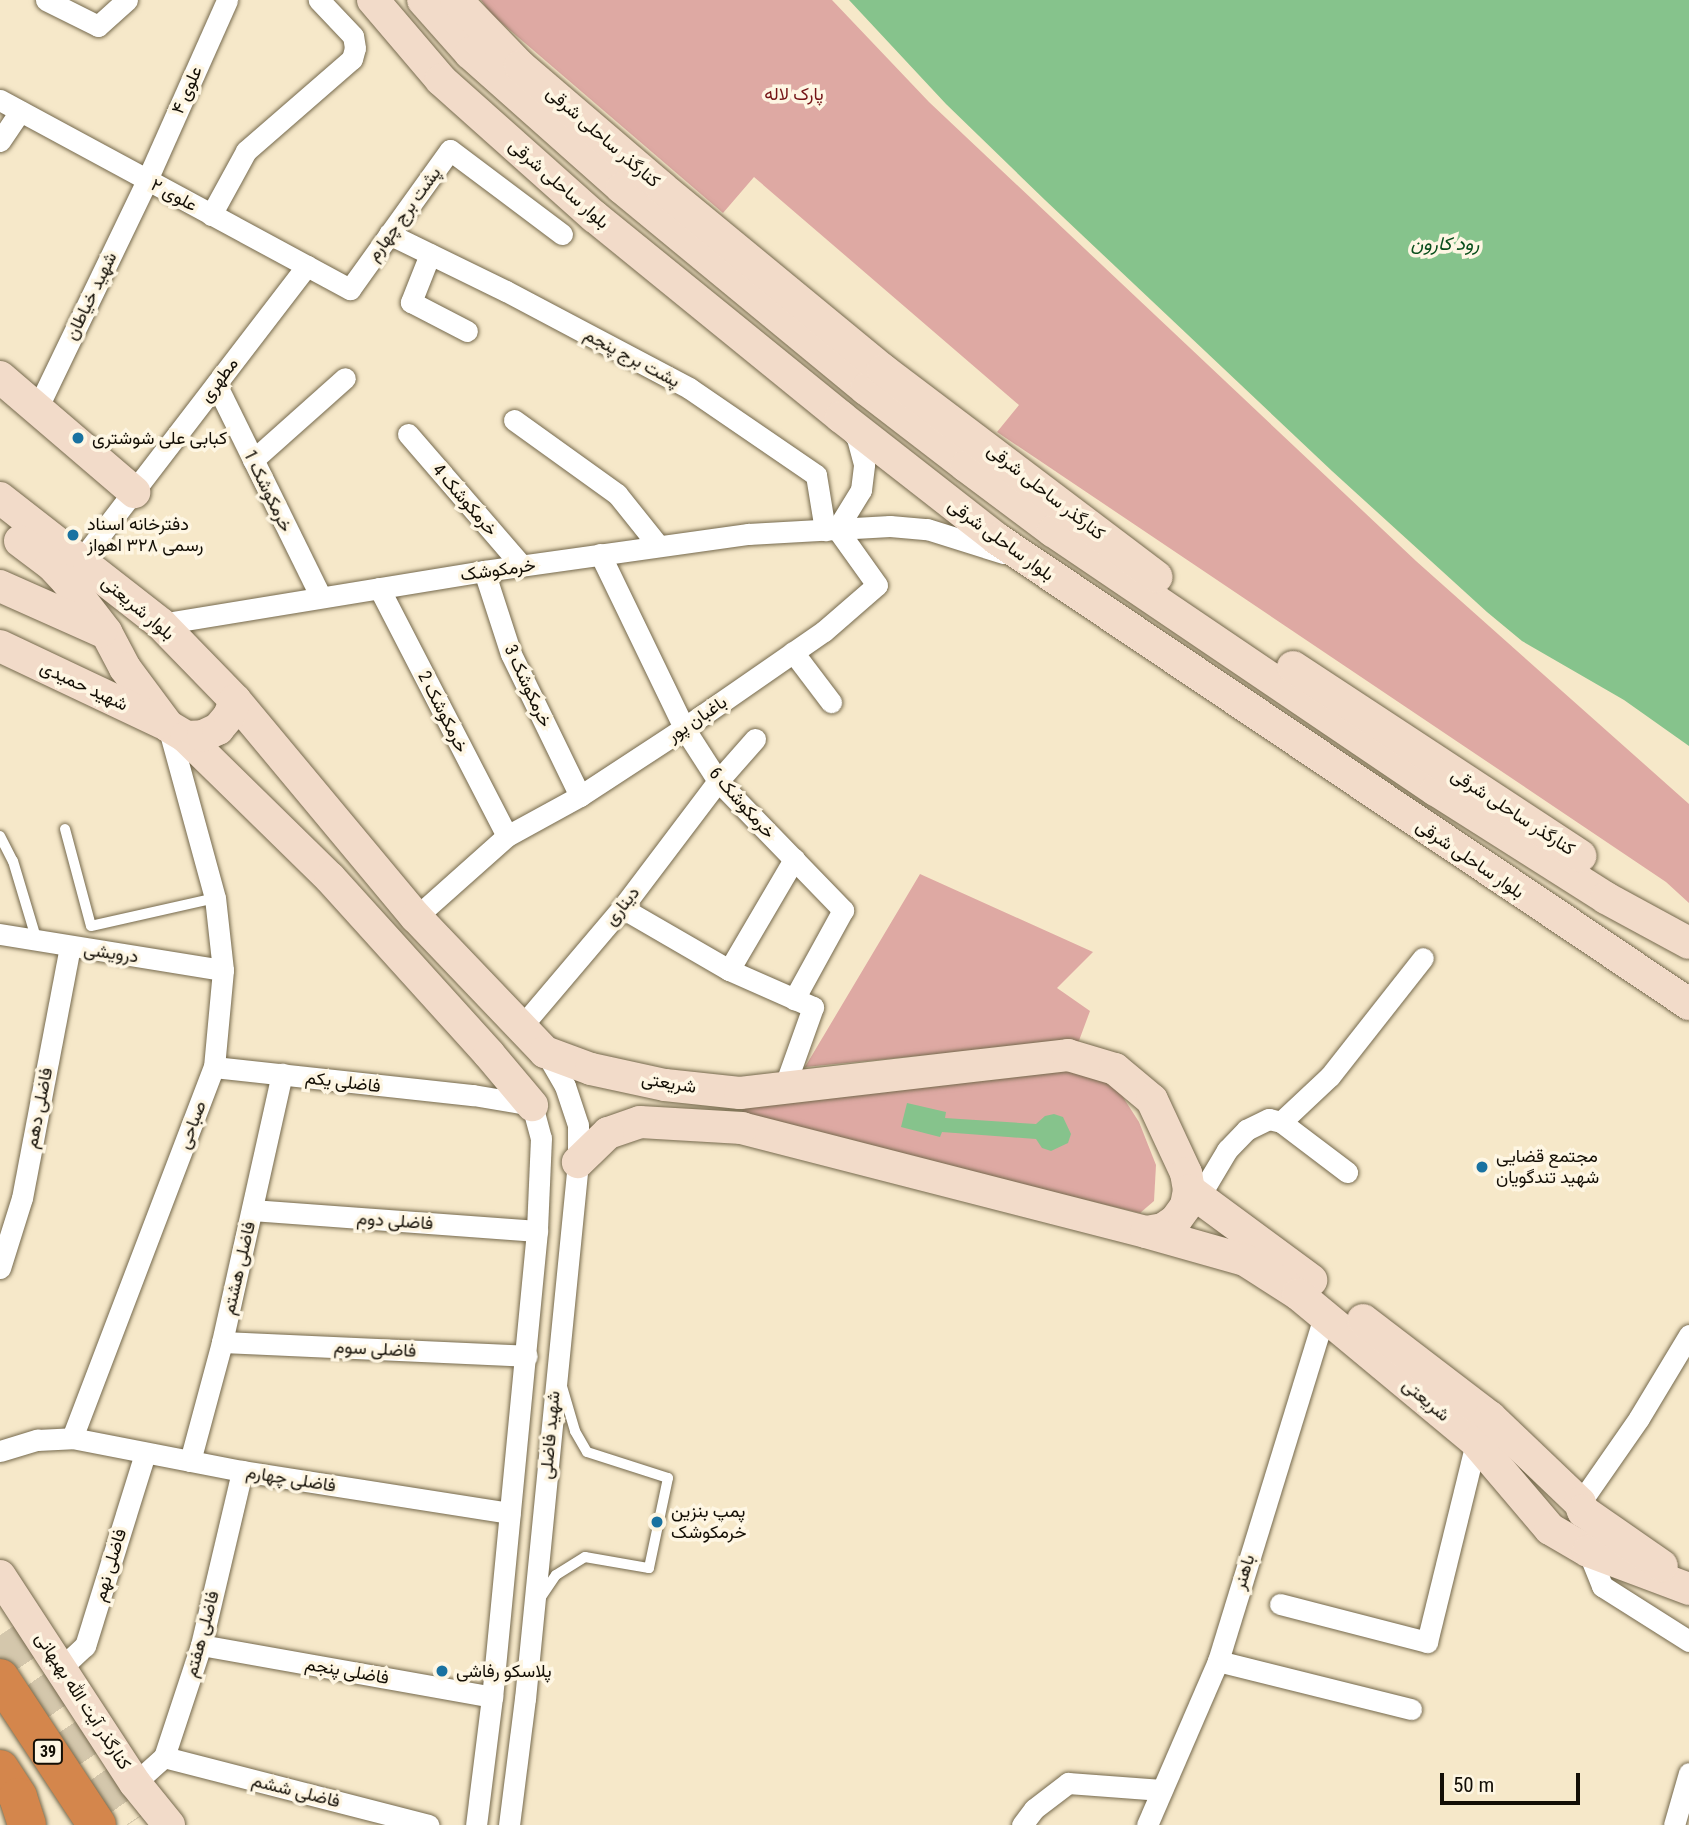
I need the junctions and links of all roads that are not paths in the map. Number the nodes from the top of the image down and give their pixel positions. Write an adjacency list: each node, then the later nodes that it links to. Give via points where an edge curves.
1 (46, 0): 2 (street, via 98,26)
2 (127, 0)
3 (227, 0): 11 (street, علوی ۴)
4 (319, 0): 12 (street, via 353,36 352,59 246,151)
5 (373, 0): 23 (main road, بلوار ساحلی شرقی, via 450,88 595,217)
6 (423, 0): 26 (main road, via 470,53 622,188 866,389)
7 (456, 0): 26 (main road, کنارگذر ساحلی شرقی, via 520,66 883,370)
8 (0, 100): 9 (street, علوی ۲)
9 (20, 111): 10 (street); 11 (street, علوی ۲)
10 (0, 141)
11 (147, 180): 12 (street, علوی ۲); 22 (street, شهید خیاطان)
12 (211, 215): 16 (street, علوی ۲)
13 (562, 233): 14 (street, پشت برج چهارم, via 450,150)
14 (389, 234): 15 (street, پشت برج پنجم); 17 (street, پشت برج چهارم)
15 (430, 254): 18 (street, via 411,302); 31 (street, پشت برج پنجم, via 689,388 816,475)
16 (307, 266): 17 (street, علوی ۲); 21 (street, مطهری)
17 (350, 289)
18 (467, 331)
19 (0, 377): 22 (main road)
20 (345, 377): 27 (street)
21 (216, 384): 27 (street, خرمکوشک 1); 28 (street, مطهری)
22 (36, 411): 28 (main road)
23 (841, 417): 31 (street, via 857,438 864,464 861,490); 35 (main road, بلوار ساحلی شرقی)
24 (514, 420): 32 (street, via 617,494)
25 (408, 434): 36 (street, خرمکوشک 4)
26 (975, 455): 61 (main road, via 1053,531 1436,790 1606,898)
27 (253, 460): 40 (street, خرمکوشک 1)
28 (134, 492): 34 (street, مطهری)
29 (0, 498): 34 (main road, بلوار شریعتی)
30 (0, 526): 42 (main road, بلوار شریعتی, via 51,564)
31 (831, 530): 32 (street, خرمکوشک); 35 (street, خرمکوشک, via 927,529); 44 (street, باغبان پور, via 877,585)
32 (657, 544): 33 (street, خرمکوشک)
33 (600, 554): 36 (street, خرمکوشک); 47 (street, خرمکوشک 6)
34 (81, 560): 41 (main road, بلوار شریعتی)
35 (1031, 564): 68 (main road, بلوار ساحلی شرقی)
36 (522, 566): 37 (street, خرمکوشک)
37 (484, 571): 39 (street, خرمکوشک); 51 (street, خرمکوشک 3, via 511,654)
38 (0, 586): 42 (main road)
39 (379, 589): 40 (street, خرمکوشک); 54 (street, خرمکوشک 2)
40 (321, 597): 41 (street, خرمکوشک)
41 (153, 619): 42 (main road, via 120,621); 45 (main road, بلوار شریعتی)
42 (106, 632): 48 (main road, بلوار شریعتی, via 125,668)
43 (1, 649): 48 (main road, شهید حمیدی)
44 (793, 652): 46 (street); 47 (street, باغبان پور)
45 (235, 700): 48 (main road, via 218,729 203,736); 58 (main road, شریعتی)
46 (831, 702)
47 (684, 728): 50 (street, خرمکوشک 6); 51 (street, باغبان پور)
48 (177, 732): 56 (street, صباحی); 71 (main road, via 330,878)
49 (755, 739): 50 (street, دیناری)
50 (718, 781): 55 (street, خرمکوشک 6); 57 (street, دیناری)
51 (580, 796): 54 (street, باغبان پور)
52 (65, 829): 59 (lane)
53 (0, 836): 62 (lane, via 13,861)
54 (507, 836): 58 (street, باغبان پور)
55 (793, 859): 66 (street); 67 (street, خرمکوشک 6, via 843,910)
56 (215, 898): 59 (lane); 65 (street, صباحی)
57 (622, 908): 66 (street); 69 (street, دیناری)
58 (416, 917): 69 (main road, شریعتی)
59 (91, 926): 63 (lane)
60 (0, 934): 62 (street, درویشی)
61 (1681, 938)
62 (37, 941): 63 (street, درویشی)
63 (79, 949): 65 (street, درویشی); 84 (street, فاضلی دهم, via 22,1198)
64 (1423, 958): 77 (street, via 1330,1076)
65 (223, 970): 72 (street, صباحی)
66 (729, 970): 67 (street)
67 (794, 999): 74 (street, via 813,1007)
68 (1689, 1004)
69 (521, 1027): 70 (main road, شریعتی)
70 (545, 1052): 74 (main road, شریعتی, via 592,1069 666,1085 740,1093); 78 (street, شهید فاضلی, via 565,1086 578,1125)
71 (489, 1054): 75 (street, via 497,1077 486,1091); 76 (main road)
72 (214, 1067): 73 (street, فاضلی یکم); 91 (street, صباحی)
73 (282, 1074): 75 (street, فاضلی یکم); 81 (street, فاضلی هشتم)
74 (784, 1088): 80 (main road, شریعتی, via 1068,1055 1115,1069 1152,1100)
75 (473, 1095): 76 (street, فاضلی یکم)
76 (532, 1105): 82 (street, شهید فاضلی, via 541,1139)
77 (1282, 1122): 79 (street); 80 (street, via 1269,1119 1246,1130)
78 (578, 1162): 83 (main road, شریعتی, via 608,1133 640,1122 742,1128); 89 (street, شهید فاضلی)
79 (1348, 1172)
80 (1194, 1194): 83 (main road, via 1176,1220 1163,1229); 90 (main road, شریعتی)
81 (252, 1210): 82 (street, فاضلی دوم); 87 (street, فاضلی هشتم)
82 (537, 1231): 88 (street, شهید فاضلی)
83 (1146, 1232): 85 (main road, شریعتی, via 1245,1260)
84 (0, 1268)
85 (1325, 1314): 90 (main road, شریعتی); 107 (street, باهنر)
86 (1689, 1335): 96 (street, via 1639,1418)
87 (222, 1342): 88 (street, فاضلی سوم); 94 (street, فاضلی هشتم)
88 (527, 1356): 97 (street, شهید فاضلی)
89 (556, 1364): 104 (street, شهید فاضلی); 104 (lane, via 575,1431 587,1452 668,1478 649,1568 584,1557 556,1575)
90 (1483, 1430): 96 (main road, شریعتی); 98 (main road, شریعتی); 103 (street, via 1427,1642)
91 (72, 1438): 92 (street, via 37,1440); 93 (street, فاضلی چهارم)
92 (0, 1451)
93 (145, 1453): 94 (street, فاضلی چهارم); 108 (street, فاضلی نهم, via 85,1646)
94 (190, 1461): 95 (street, فاضلی چهارم)
95 (242, 1471): 97 (street, فاضلی چهارم); 106 (street, فاضلی هفتم)
96 (1578, 1504): 98 (main road, via 1580,1524); 99 (main road, شریعتی)
97 (510, 1513): 110 (street, شهید فاضلی)
98 (1565, 1535): 99 (main road, شریعتی); 105 (street, via 1602,1586)
99 (1655, 1569): 101 (main road, شریعتی); 102 (main road, شریعتی)
100 (0, 1576): 108 (main road, کنارگذر آیت الله بهبهانی)
101 (1689, 1578)
102 (1689, 1589)
103 (1280, 1604)
104 (534, 1608): 120 (street, شهید فاضلی)
105 (1689, 1641)
106 (201, 1645): 110 (street, فاضلی پنجم); 112 (street, فاضلی هفتم)
107 (1219, 1661): 111 (street); 115 (street, باهنر)
108 (61, 1668): 114 (main road, کنارگذر آیت الله بهبهانی)
109 (0, 1678): 116 (highway, 39)
110 (492, 1696): 119 (street, شهید فاضلی)
111 (1411, 1709)
112 (164, 1757): 114 (street, فاضلی هفتم); 118 (street, فاضلی ششم)
113 (1689, 1773): 123 (street)
114 (135, 1783): 117 (main road, کنارگذر آیت الله بهبهانی)
115 (1162, 1790): 121 (street, via 1068,1783 1034,1809); 122 (street, باهنر)
116 (97, 1825)
117 (169, 1825)
118 (428, 1825)
119 (476, 1825)
120 (509, 1825)
121 (1022, 1825)
122 (1147, 1825)
123 (1674, 1825)

